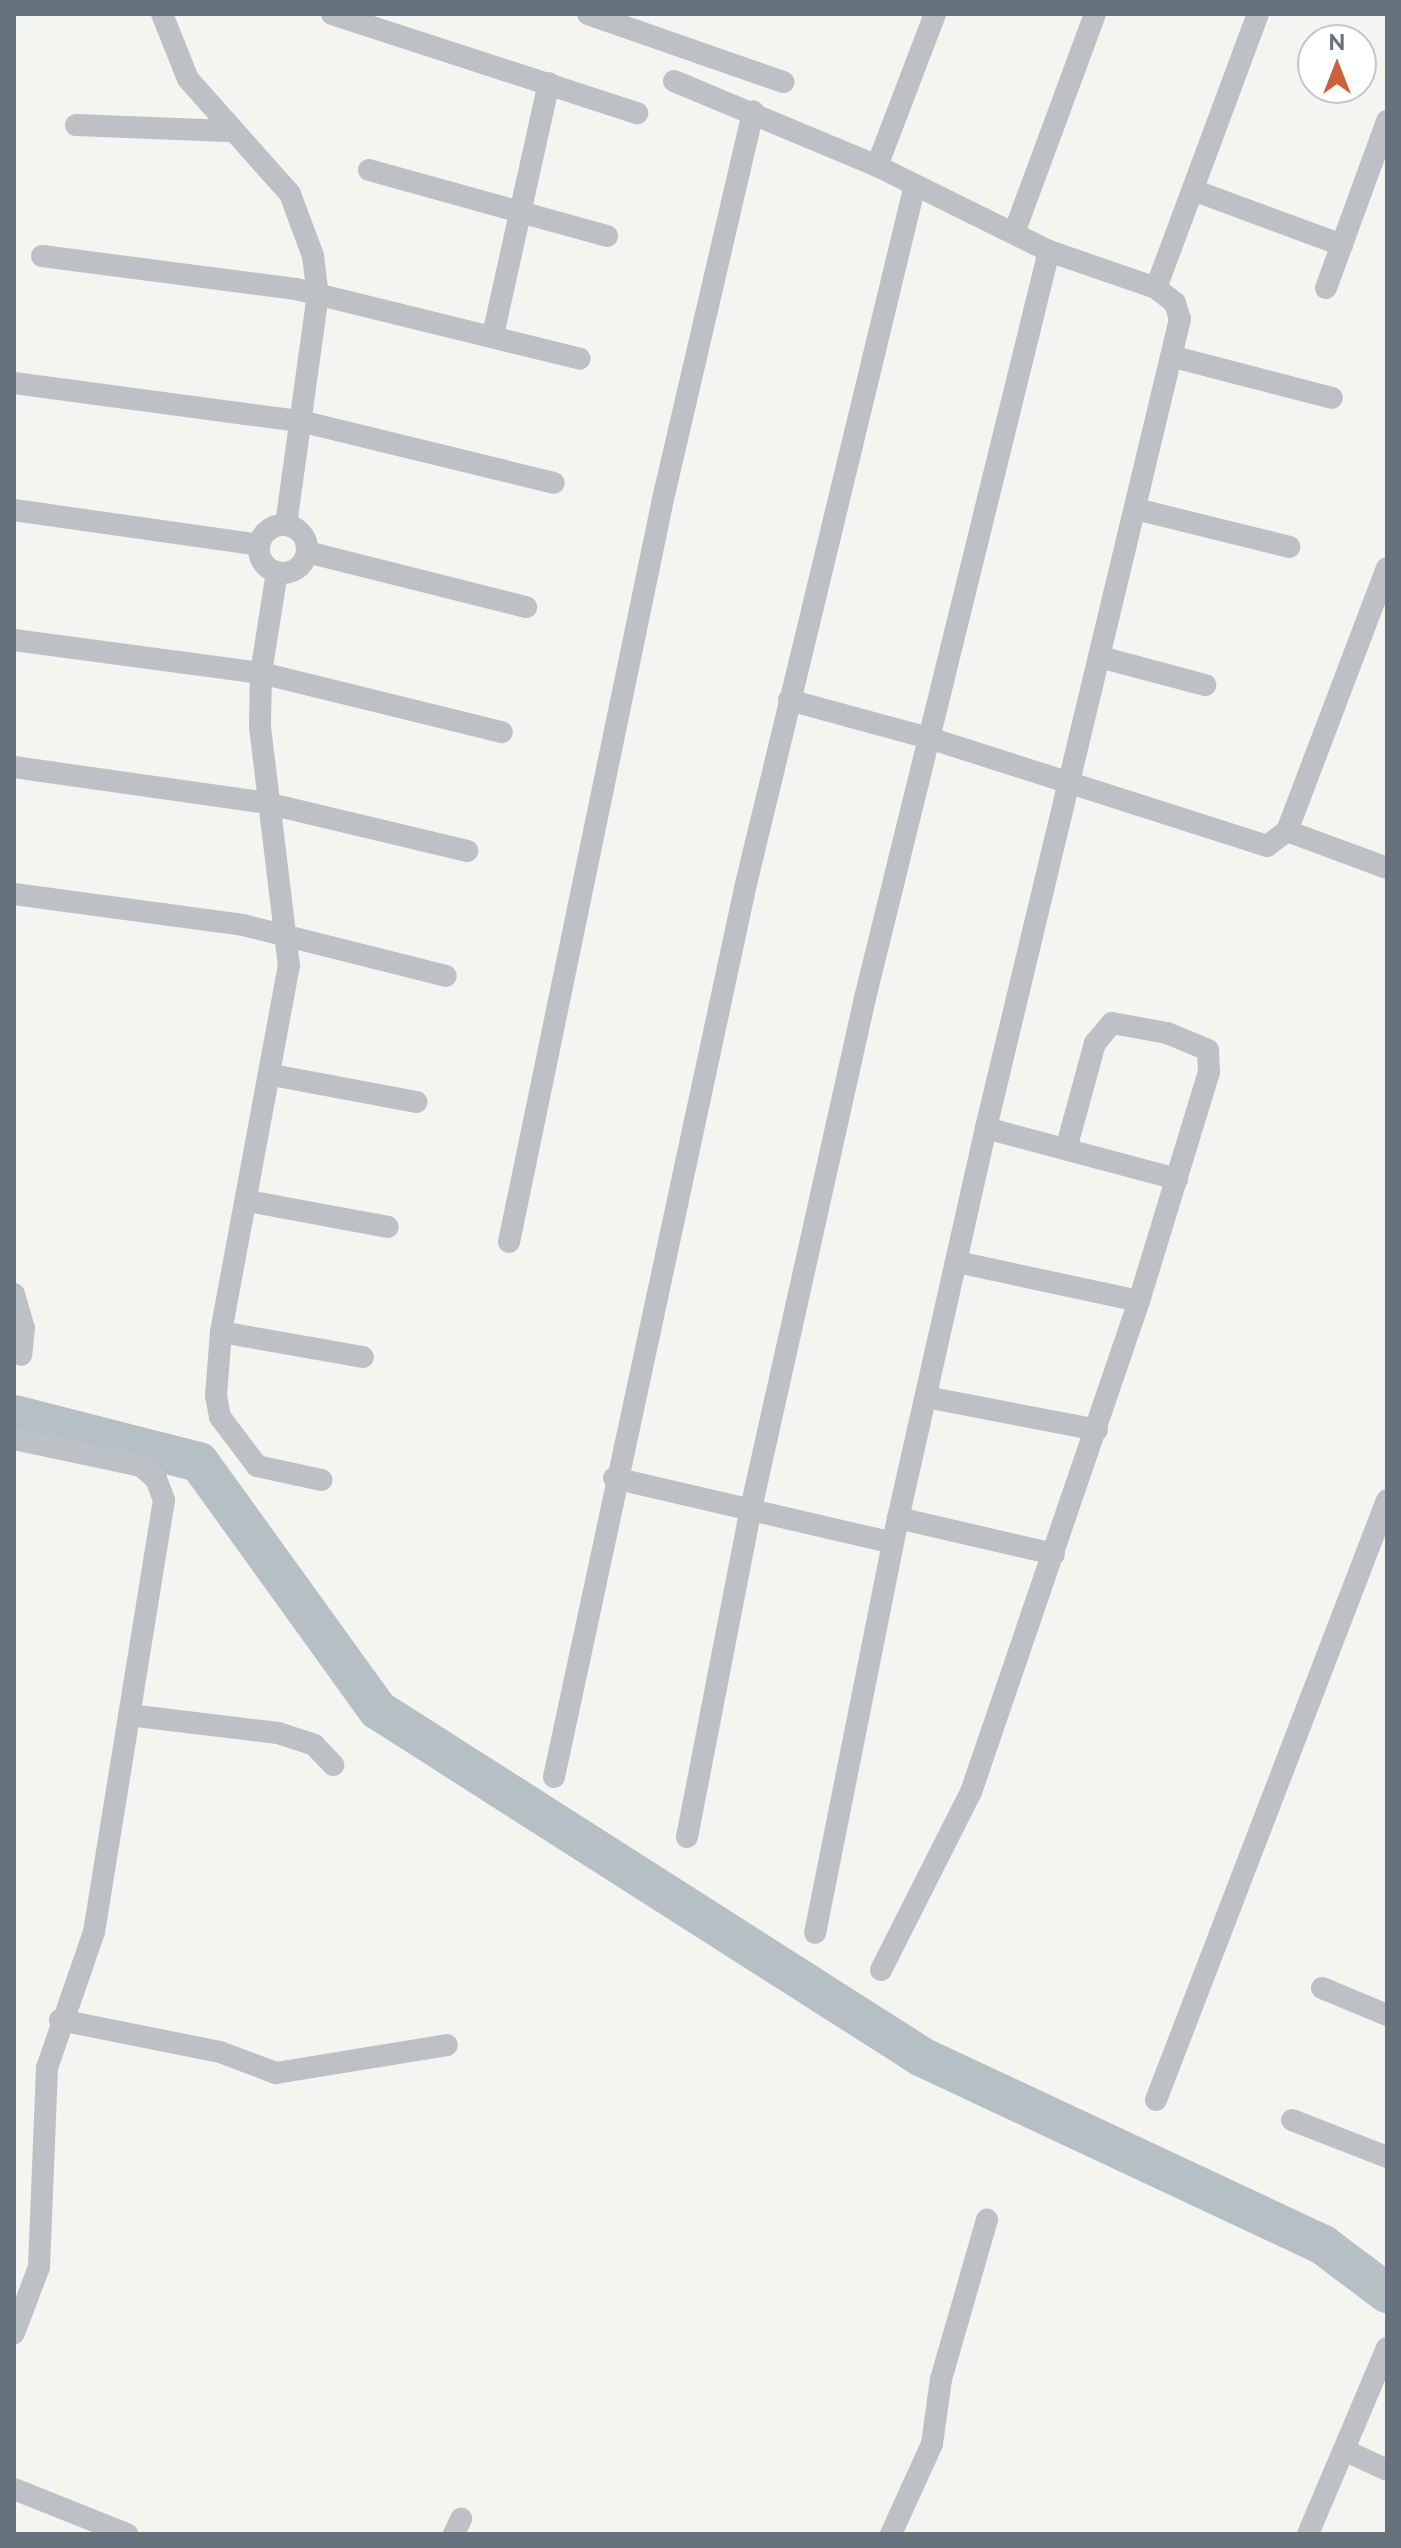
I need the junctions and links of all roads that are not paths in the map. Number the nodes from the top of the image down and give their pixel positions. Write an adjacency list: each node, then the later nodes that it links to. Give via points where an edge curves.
1 (162, 14): 14 (street, via 188,79)
2 (332, 14): 9 (street)
3 (588, 14): 8 (street)
4 (935, 14): 15 (street)
5 (1095, 14): 20 (street)
6 (1258, 14): 18 (street)
7 (674, 81): 10 (street)
8 (783, 82)
9 (549, 83): 11 (street); 19 (street)
10 (753, 111): 15 (street); 67 (street, via 663,499)
11 (637, 113)
12 (1387, 121): 22 (street)
13 (76, 125): 14 (street)
14 (228, 131): 27 (street, via 290,194 305,222)
15 (877, 166): 17 (street)
16 (369, 170): 19 (street)
17 (915, 185): 20 (street); 48 (street)
18 (1193, 190): 22 (street); 25 (street)
19 (521, 210): 21 (street); 28 (street)
20 (1014, 233): 23 (street)
21 (607, 236)
22 (1342, 245): 26 (street)
23 (1049, 251): 25 (street); 50 (street)
24 (42, 256): 27 (street)
25 (1156, 288): 29 (street, via 1178,310)
26 (1326, 288)
27 (318, 294): 28 (street); 33 (street)
28 (493, 335): 30 (street)
29 (1174, 357): 32 (street); 35 (street)
30 (580, 359)
31 (14, 383): 33 (street)
32 (1332, 398)
33 (300, 421): 34 (street); 37 (street)
34 (554, 483)
35 (1136, 509): 39 (street); 45 (street)
36 (14, 510): 38 (street)
37 (286, 525): 38 (street, via 269,529); 40 (street, via 302,534)
38 (259, 545): 42 (street, via 263,562)
39 (1289, 547)
40 (307, 552): 42 (street, via 297,569); 43 (street)
41 (1387, 568): 54 (street)
42 (277, 572): 46 (street)
43 (526, 607)
44 (14, 640): 46 (street)
45 (1100, 657): 47 (street); 52 (street)
46 (261, 673): 49 (street); 53 (street)
47 (1205, 685)
48 (789, 700): 50 (street); 77 (street)
49 (502, 732)
50 (929, 738): 52 (street); 80 (street)
51 (14, 767): 53 (street)
52 (1070, 781): 54 (street, via 1257,845 1276,843); 62 (street)
53 (266, 803): 55 (street); 58 (street)
54 (1287, 831): 56 (street)
55 (467, 851)
56 (1387, 868)
57 (14, 894): 58 (street)
58 (289, 936): 59 (street); 60 (street)
59 (446, 976)
60 (272, 1075): 61 (street); 65 (street)
61 (416, 1102)
62 (986, 1128): 63 (street); 68 (street)
63 (1066, 1149): 64 (street); 64 (street, via 1103,1031 1126,1022 1167,1033 1203,1045 1210,1063)
64 (1177, 1179): 70 (street)
65 (248, 1201): 66 (street); 71 (street)
66 (388, 1227)
67 (509, 1242)
68 (957, 1262): 70 (street); 74 (street)
69 (14, 1294): 72 (street, via 24,1328)
70 (1139, 1301): 75 (street)
71 (221, 1332): 73 (street); 78 (street, via 216,1396 238,1446 257,1466)
72 (21, 1355)
73 (363, 1357)
74 (926, 1397): 75 (street); 81 (street)
75 (1097, 1430): 83 (street)
76 (14, 1439): 84 (street, via 141,1466 156,1479 164,1500)
77 (614, 1478): 80 (street); 86 (street)
78 (322, 1480)
79 (1387, 1500): 94 (street)
80 (750, 1513): 82 (street); 87 (street)
81 (898, 1518): 82 (street); 83 (street)
82 (893, 1543): 88 (street)
83 (1054, 1554): 89 (street, via 971,1792)
84 (129, 1715): 85 (street, via 278,1733 314,1745); 92 (street, via 94,1932)
85 (333, 1765)
86 (554, 1777)
87 (687, 1837)
88 (815, 1933)
89 (881, 1970)
90 (1322, 1988): 91 (street)
91 (1387, 2015)
92 (60, 2020): 93 (street, via 220,2052 276,2073); 98 (street, via 47,2068 39,2267)
93 (447, 2045)
94 (1156, 2100)
95 (1292, 2120): 96 (street)
96 (1387, 2157)
97 (987, 2220): 104 (street, via 941,2379 932,2444)
98 (14, 2333)
99 (1387, 2348): 100 (street)
100 (1344, 2450): 101 (street); 105 (street)
101 (1387, 2470)
102 (14, 2489): 103 (street)
103 (127, 2534)
104 (891, 2534)
105 (1308, 2534)

